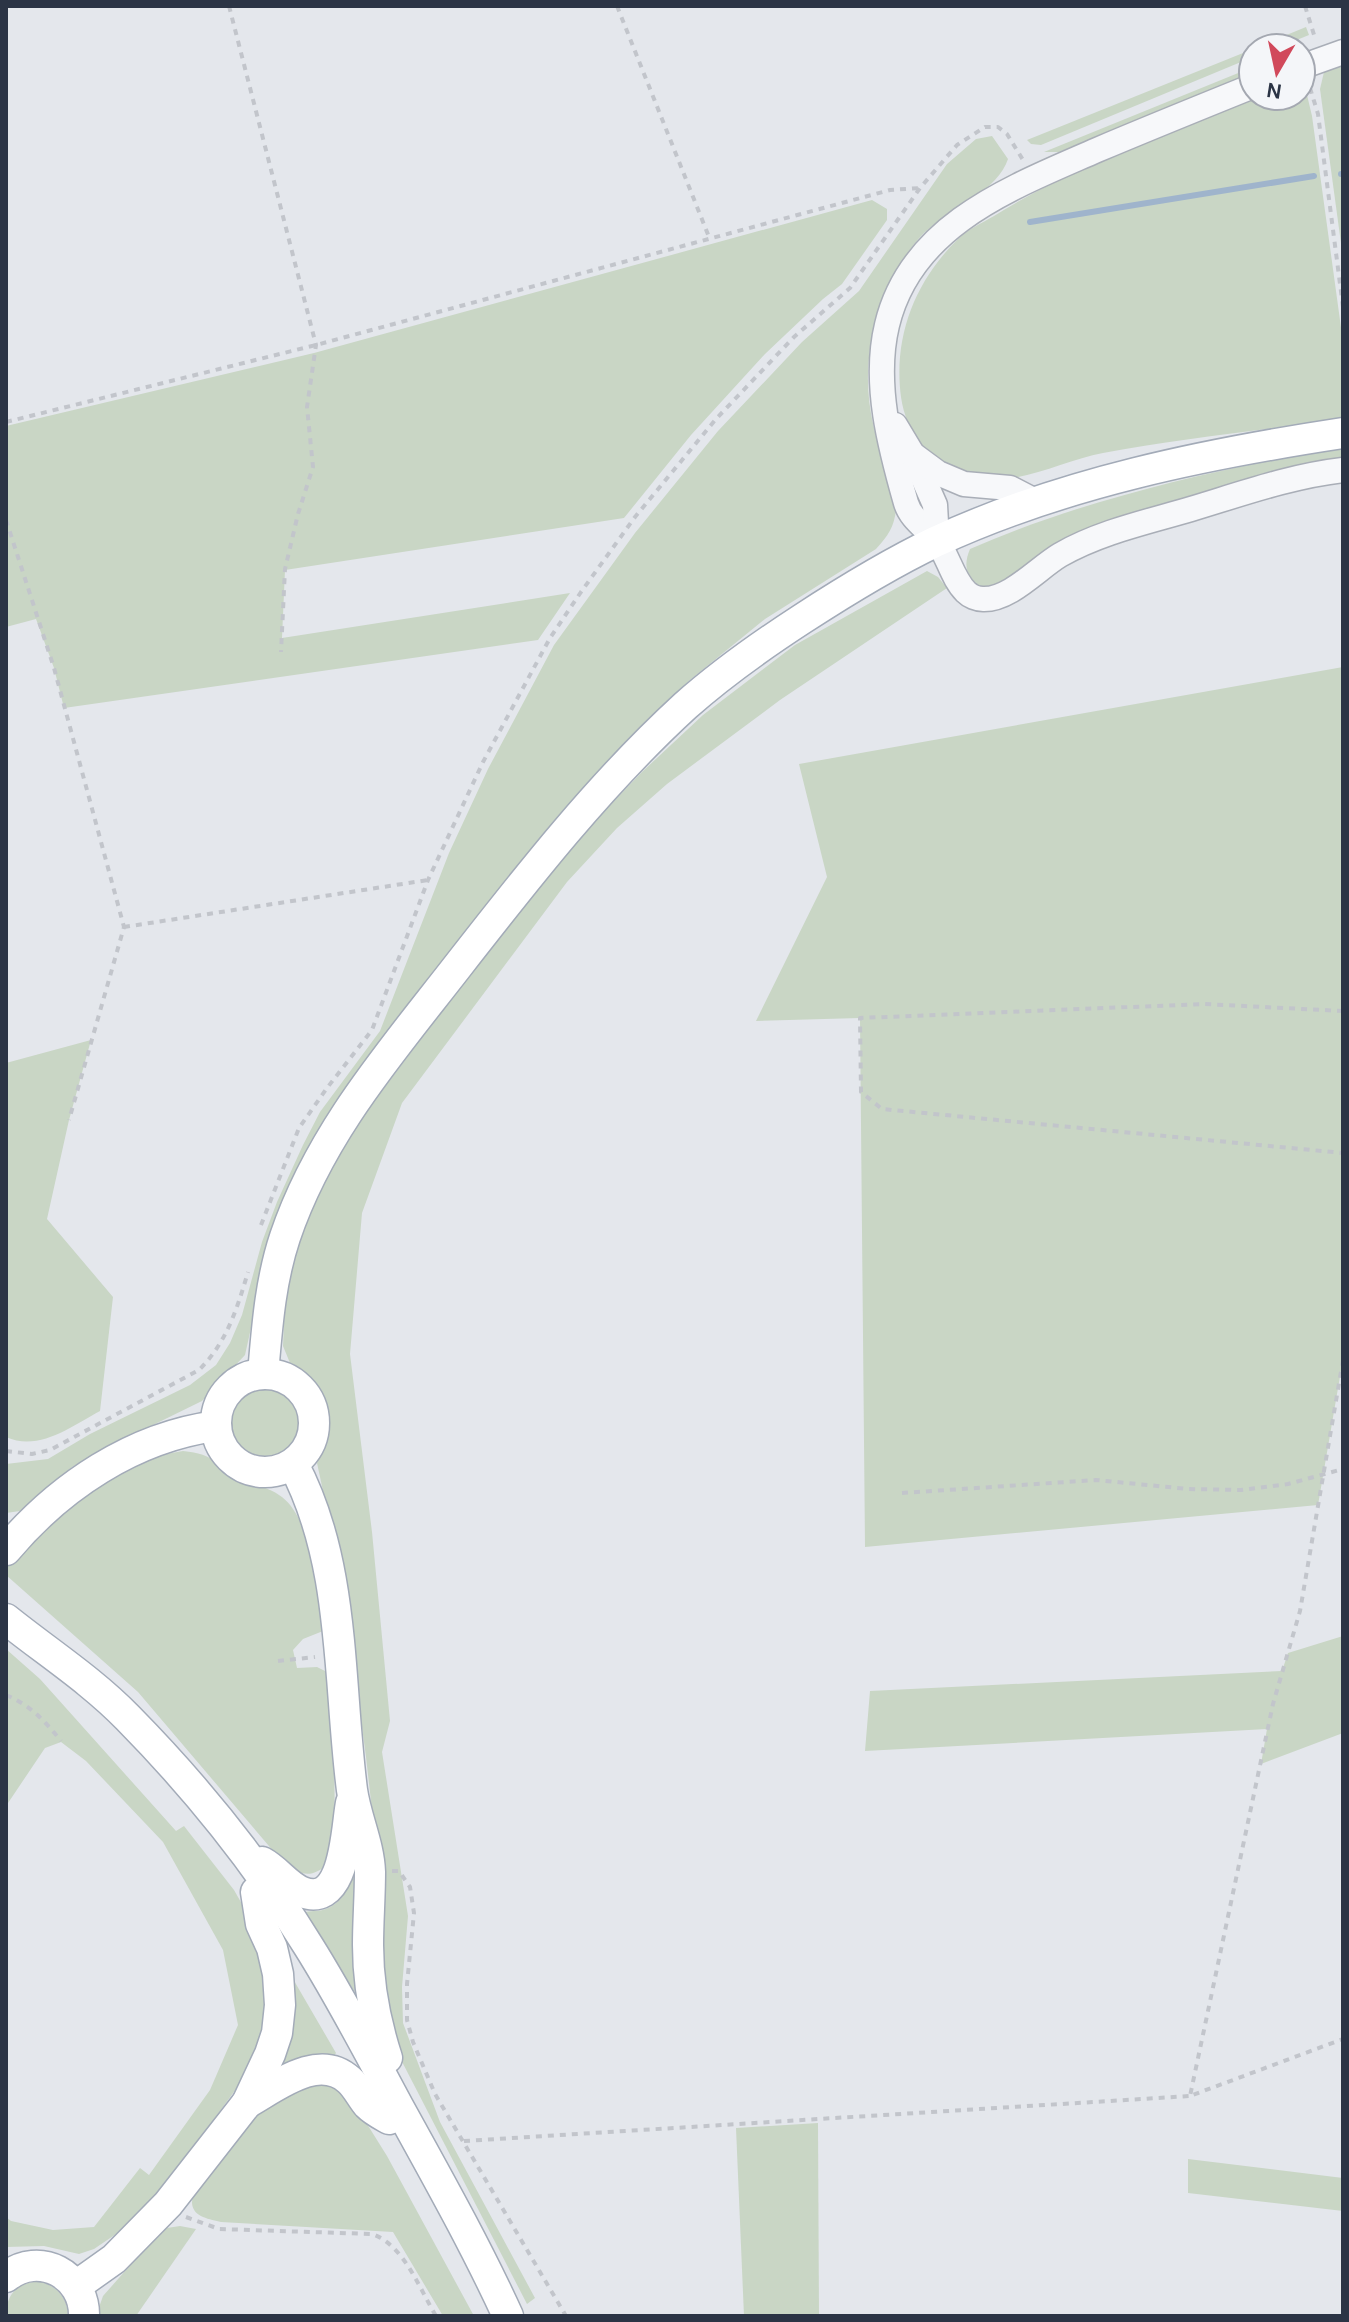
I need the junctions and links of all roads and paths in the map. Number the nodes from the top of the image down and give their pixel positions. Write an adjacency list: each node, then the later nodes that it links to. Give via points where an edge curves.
1 (229, 6): 10 (path)
2 (617, 6): 8 (path)
3 (1305, 6): 4 (path)
4 (1318, 61): 9 (path, via 1318,114)
5 (1237, 93): 6 (street)
6 (1028, 180): 7 (path, via 1022,157 1007,134 985,127 957,145); 11 (street, via 965,216 912,270 887,322 882,354)
7 (920, 188): 8 (path, via 890,190); 20 (path, via 850,288 794,337 716,419 581,592 505,721)
8 (709, 237): 10 (path)
9 (1343, 307)
10 (316, 345): 12 (path); 19 (path, via 307,407 313,467 285,569)
11 (885, 409): 14 (street); 18 (street, via 909,512)
12 (6, 422)
13 (1343, 433): 16 (main road, via 1167,466)
14 (913, 455): 16 (street, via 964,484 1010,488); 18 (street, via 935,505)
15 (1343, 470): 18 (street, via 1293,479 1126,528 1062,554 998,597 983,599 965,591)
16 (1037, 502): 18 (main road)
17 (6, 520): 21 (path, via 54,668)
18 (937, 541): 28 (main road, via 778,634 686,705 570,827 504,906 361,1090 325,1147 300,1196 278,1263)
19 (281, 652)
20 (428, 880): 21 (path); 25 (path, via 372,1030 299,1128)
21 (124, 927): 23 (path)
22 (1343, 1011): 24 (path, via 1204,1004 860,1018 861,1092 882,1109)
23 (69, 1120)
24 (1343, 1153)
25 (260, 1229)
26 (248, 1272): 30 (path, via 225,1337 199,1370 50,1450)
27 (1343, 1360): 33 (path)
28 (263, 1374): 29 (main road, via 228,1390); 31 (main road, via 299,1387 312,1408 310,1446)
29 (216, 1426): 31 (main road, via 223,1448 238,1465 260,1472); 35 (main road, via 165,1438 106,1464 44,1510)
30 (6, 1451)
31 (293, 1464): 37 (main road, via 320,1528)
32 (1343, 1469): 33 (path)
33 (1323, 1475): 34 (path, via 1241,1490 1096,1480); 48 (path, via 1300,1611 1273,1704)
34 (902, 1493)
35 (6, 1550)
36 (7, 1619): 38 (main road)
37 (339, 1655): 39 (path); 42 (main road)
38 (57, 1660): 43 (main road, via 84,1676 127,1717); 45 (main road, via 73,1684 198,1817)
39 (278, 1661)
40 (6, 1695): 41 (path, via 39,1715)
41 (61, 1741)
42 (353, 1793): 43 (main road, via 341,1869 326,1890 303,1892); 44 (main road)
43 (245, 1853): 47 (main road, via 308,1945)
44 (370, 1871): 47 (main road, via 371,1993 389,2063); 51 (path, via 399,1871 410,1887 414,1913 407,2020 435,2094)
45 (256, 1892): 49 (main road, via 278,1974 280,2005 270,2054); 50 (main road)
46 (1343, 2039): 48 (path)
47 (387, 2086): 58 (main road)
48 (1190, 2096): 51 (path)
49 (247, 2103): 50 (main road, via 301,2073 332,2070); 52 (main road)
50 (389, 2119): 57 (main road)
51 (464, 2141): 59 (path)
52 (168, 2204): 54 (main road, via 114,2259); 56 (path, via 190,2220 219,2229 372,2234 385,2239)
53 (6, 2277): 54 (main road, via 21,2267 46,2266)
54 (76, 2286): 55 (main road)
55 (84, 2316)
56 (436, 2316)
57 (500, 2316)
58 (508, 2316)
59 (566, 2316)

